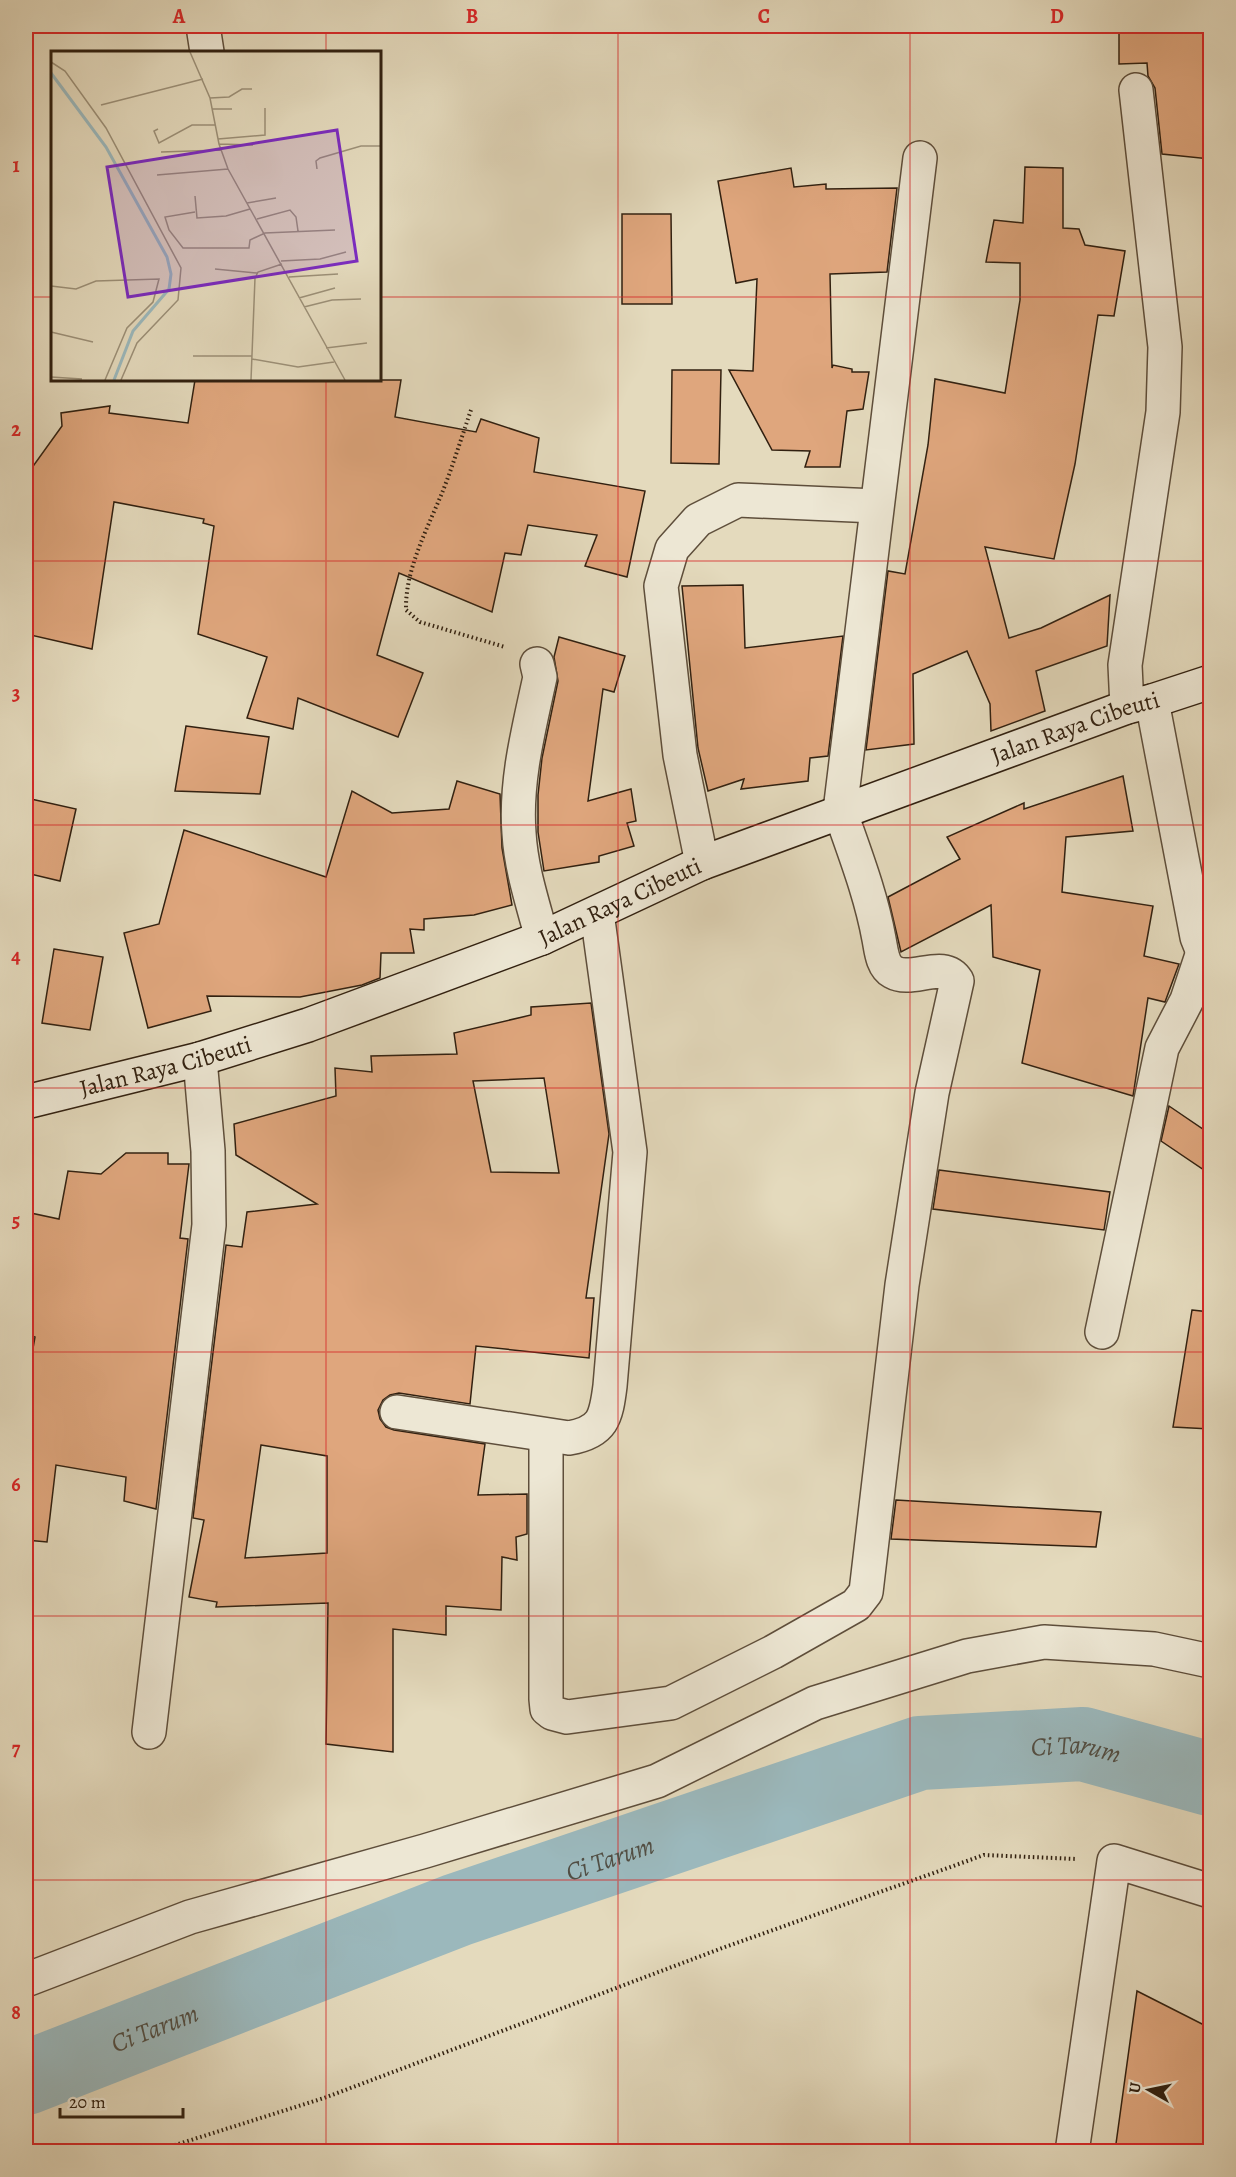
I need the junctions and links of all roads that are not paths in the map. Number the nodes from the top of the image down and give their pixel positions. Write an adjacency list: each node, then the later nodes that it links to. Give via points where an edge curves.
1 (203, 26): 2 (street)
2 (207, 51)
3 (1136, 90): 8 (street, via 1165,346 1163,412 1125,665)
4 (921, 158): 5 (street)
5 (876, 506): 9 (street); 10 (street, via 738,500 698,520 672,549 661,586 680,755)
6 (537, 664): 12 (street, via 540,677 522,759 519,833)
7 (1210, 682): 8 (street, Jalan Raya Cibeuti)
8 (1140, 704): 9 (street, Jalan Raya Cibeuti); 13 (street, via 1197,937)
9 (840, 811): 10 (street, Jalan Raya Cibeuti); 18 (street, via 873,906 887,967 906,975 944,971 957,981 932,1093 902,1285 866,1592 856,1605 671,1703 567,1718 552,1713 546,1699)
10 (702, 864): 11 (street, Jalan Raya Cibeuti)
11 (597, 913): 12 (street, Jalan Raya Cibeuti); 18 (street, via 630,1152 608,1408 595,1430 569,1438)
12 (542, 938): 14 (street, Jalan Raya Cibeuti, via 308,1025)
13 (1207, 955): 16 (street, via 1162,1048)
14 (200, 1059): 15 (street, Jalan Raya Cibeuti); 20 (street, via 208,1151 209,1225)
15 (26, 1102)
16 (1102, 1332)
17 (397, 1412): 18 (street)
18 (546, 1436)
19 (1210, 1661): 22 (street, via 1154,1649 1044,1642 967,1656 815,1703 657,1781 190,1917)
20 (149, 1732)
21 (1210, 1891): 23 (street, via 1114,1861)
22 (26, 1980)
23 (1072, 2151)

